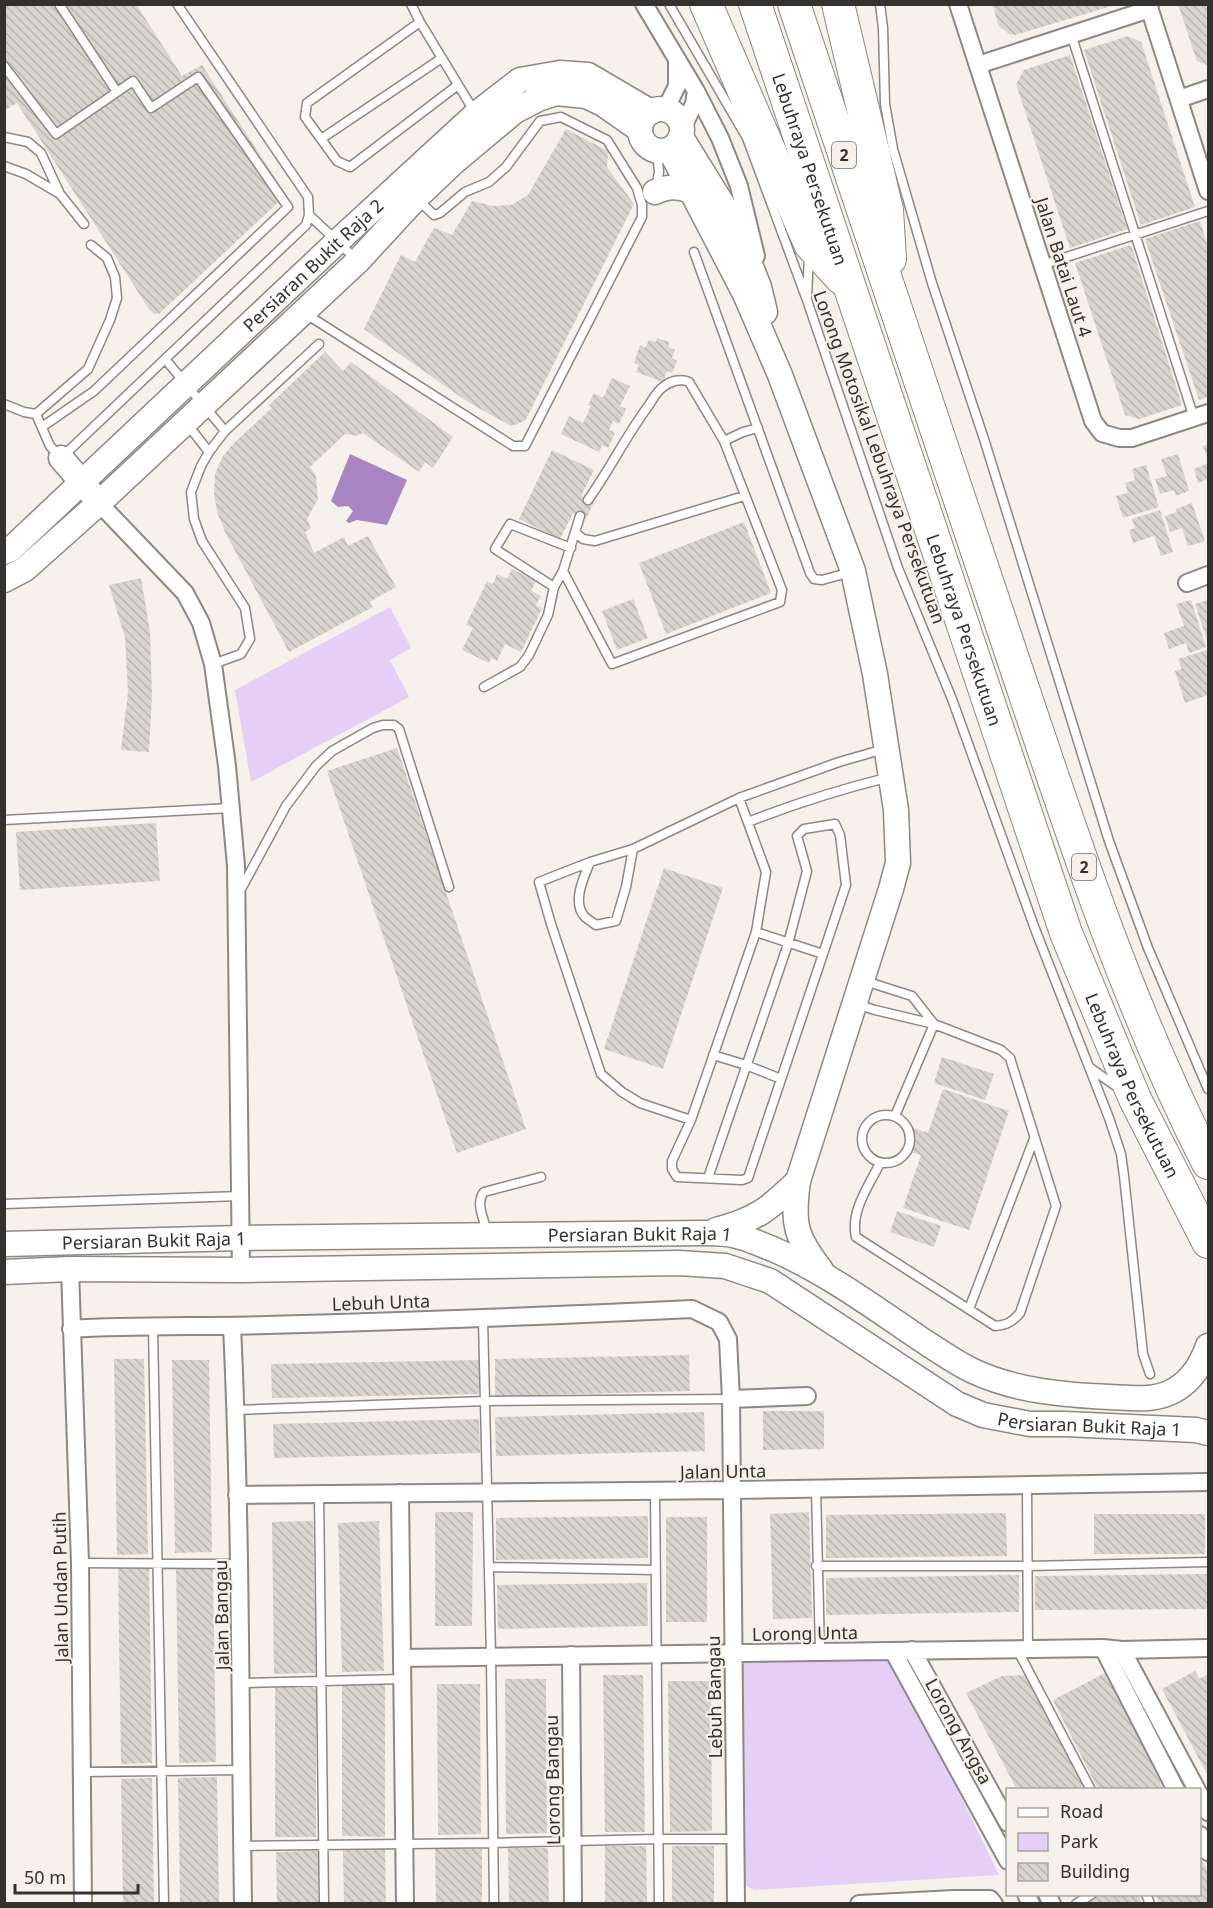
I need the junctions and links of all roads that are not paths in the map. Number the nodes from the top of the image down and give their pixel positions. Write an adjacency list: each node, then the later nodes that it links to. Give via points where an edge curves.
1 (59, 4): 22 (lane)
2 (177, 4): 37 (lane, via 308,197)
3 (411, 4): 13 (lane)
4 (644, 4): 16 (street)
5 (669, 4): 48 (lane, Lorong Motosikal Lebuhraya Persekutuan, via 747,138)
6 (706, 4): 42 (highway)
7 (755, 4): 47 (highway, Lebuhraya Persekutuan / 2)
8 (794, 4): 49 (highway, Lebuhraya Persekutuan / 2)
9 (838, 4): 49 (highway, via 887,210)
10 (880, 4): 102 (lane, via 885,104 932,283 1109,841 1148,948)
11 (958, 4): 17 (street, Jalan Batai Laut 4)
12 (1149, 7): 14 (street); 23 (street)
13 (420, 22): 15 (lane); 28 (lane, via 307,103 305,117)
14 (1071, 34): 17 (street); 39 (lane)
15 (442, 58): 19 (lane); 28 (lane)
16 (677, 62): 21 (street); 26 (street, via 677,86)
17 (978, 65): 45 (street, Jalan Batai Laut 4)
18 (4, 66): 22 (lane, via 56,134)
19 (458, 85): 25 (lane); 28 (lane, via 350,167 337,161)
20 (1209, 89): 23 (street)
21 (696, 91): 29 (street, via 694,104); 46 (street, via 739,186 755,250)
22 (117, 92): 60 (lane, via 133,81 151,108 198,77 288,207 94,391)
23 (1179, 99): 31 (street)
24 (512, 100): 25 (street, Persiaran Bukit Raja 2); 26 (street, Persiaran Bukit Raja 2, via 538,99 556,93 586,96); 32 (street, Persiaran Bukit Raja 2, via 462,154)
25 (476, 114): 32 (street, Persiaran Bukit Raja 2)
26 (652, 117): 29 (street, via 670,111 679,119); 29 (street, via 645,144 650,148)
27 (4, 137): 34 (lane, via 28,142 41,153)
28 (321, 139)
29 (673, 142): 33 (street); 35 (lane); 46 (street, via 733,221)
30 (4, 165): 34 (lane)
31 (1207, 181)
32 (409, 191): 35 (lane, via 434,215 440,213 506,167 540,121 561,117 607,140 637,188); 40 (street, Persiaran Bukit Raja 2); 44 (street, Persiaran Bukit Raja 2)
33 (691, 191): 35 (street, via 673,186); 53 (street, via 745,294)
34 (60, 194): 38 (lane)
35 (649, 198): 50 (lane, via 525,446 513,446)
36 (1209, 211): 39 (lane)
37 (309, 215): 40 (lane); 52 (lane, via 306,225)
38 (84, 224)
39 (1136, 235): 45 (lane); 58 (lane)
40 (338, 241): 44 (lane); 54 (street, Persiaran Bukit Raja 2)
41 (91, 244): 57 (lane, via 107,258 115,277 117,298 110,320 88,369)
42 (810, 244): 47 (highway); 48 (lane)
43 (694, 252): 61 (lane)
44 (358, 261): 50 (street, Persiaran Bukit Raja 2)
45 (1042, 265): 58 (street, Jalan Batai Laut 4, via 1093,421 1102,433 1132,438)
46 (759, 287): 53 (street)
47 (850, 287): 103 (highway, Lebuhraya Persekutuan / 2, via 1066,933)
48 (807, 300): 100 (lane, Lorong Motosikal Lebuhraya Persekutuan, via 898,568 952,699)
49 (894, 307): 108 (highway, Lebuhraya Persekutuan / 2, via 1110,941 1146,1030)
50 (304, 312): 56 (street, Persiaran Bukit Raja 2)
51 (319, 344): 62 (lane)
52 (165, 359): 54 (lane); 65 (lane)
53 (780, 375): 75 (street)
54 (186, 385): 56 (lane); 66 (street, Persiaran Bukit Raja 2)
55 (4, 404): 57 (lane)
56 (204, 405): 59 (street, Persiaran Bukit Raja 2); 62 (lane)
57 (36, 414): 60 (lane)
58 (1201, 415)
59 (186, 422): 64 (lane); 69 (street, Persiaran Bukit Raja 2)
60 (42, 427): 65 (lane, via 50,446)
61 (758, 428): 63 (lane); 75 (lane, via 810,573 814,579 822,580)
62 (225, 431): 64 (lane)
63 (724, 441): 67 (lane); 68 (lane, via 689,382 675,381 662,387 635,423)
64 (209, 452): 80 (lane, via 191,492 194,519 202,541 245,608 250,639 241,654)
65 (61, 458): 66 (street)
66 (82, 484): 69 (street); 73 (street, Persiaran Bukit Raja 2)
67 (744, 496): 71 (lane, via 596,541); 74 (lane, via 782,590 780,602 612,664)
68 (588, 500)
69 (99, 503): 77 (street, Persiaran Bukit Raja 2, via 25,569); 80 (street, via 185,592 201,622)
70 (580, 516): 71 (lane)
71 (576, 533): 72 (lane)
72 (571, 548): 74 (lane); 79 (lane, via 510,524 495,549)
73 (4, 552)
74 (563, 571): 79 (lane)
75 (853, 571): 82 (street)
76 (1209, 575): 78 (street)
77 (4, 579)
78 (1187, 583)
79 (554, 587): 81 (lane, via 548,615 529,655 520,667)
80 (213, 664): 85 (street)
81 (484, 687)
82 (886, 748): 83 (street); 84 (lane)
83 (890, 777): 87 (lane); 95 (street, via 898,863)
84 (739, 798): 87 (lane); 88 (lane)
85 (231, 808): 86 (lane); 91 (street)
86 (4, 820)
87 (748, 822): 92 (lane, via 766,872)
88 (633, 849): 89 (lane); 89 (lane, via 616,921 596,925 583,915 580,887)
89 (590, 862): 105 (lane, via 539,882 601,1074 640,1102)
90 (449, 886): 91 (lane, via 399,729 383,725 332,751 316,766 286,806)
91 (237, 897): 112 (street)
92 (756, 932): 93 (lane); 98 (lane)
93 (788, 944): 94 (lane); 94 (lane, via 807,871 797,836 804,829 835,824 846,885); 99 (lane)
94 (823, 954): 101 (lane)
95 (862, 980): 96 (street); 97 (lane, via 912,996)
96 (855, 1003): 97 (lane); 111 (street)
97 (934, 1024): 104 (lane); 106 (lane, via 1001,1050 1010,1059)
98 (713, 1055): 99 (lane); 105 (lane)
99 (746, 1065): 101 (lane); 110 (lane)
100 (1089, 1067): 103 (lane); 130 (lane, Lorong Motosikal Lebuhraya Persekutuan, via 1121,1154 1143,1354)
101 (781, 1079): 110 (lane, via 748,1178)
102 (1209, 1089)
103 (1135, 1099): 117 (highway, Lebuhraya Persekutuan / 2)
104 (895, 1116): 107 (lane, via 907,1127 908,1150 896,1161); 107 (lane, via 879,1116 863,1132 863,1147)
105 (691, 1120): 110 (lane, via 672,1169 677,1177)
106 (1034, 1139): 124 (lane); 124 (lane, via 1056,1206 1020,1313 1005,1326 995,1326)
107 (880, 1162): 124 (lane, via 855,1215 856,1237)
108 (1209, 1164)
109 (541, 1177): 115 (lane, via 484,1192 480,1204)
110 (708, 1178)
111 (798, 1181): 114 (street, via 755,1217); 122 (street, via 795,1223 804,1248)
112 (241, 1196): 113 (lane); 116 (street)
113 (4, 1204)
114 (705, 1233): 115 (street, Persiaran Bukit Raja 1); 122 (street, Persiaran Bukit Raja 1, via 753,1240)
115 (488, 1235): 116 (street, Persiaran Bukit Raja 1)
116 (241, 1238): 118 (street, Persiaran Bukit Raja 1); 120 (street)
117 (1209, 1242)
118 (4, 1244)
119 (69, 1269): 120 (street, Persiaran Bukit Raja 1); 121 (street, Persiaran Bukit Raja 1); 128 (street, Jalan Undan Putih)
120 (241, 1270): 135 (street, Persiaran Bukit Raja 1, via 679,1263 725,1266 770,1281 957,1404 983,1415 1030,1424)
121 (4, 1272)
122 (824, 1275): 129 (street, Persiaran Bukit Raja 1, via 972,1371 1038,1391 1158,1397 1193,1375)
123 (692, 1309): 125 (street, Lebuh Unta); 132 (street, Lebuh Bangau, via 719,1322 728,1339)
124 (969, 1309)
125 (483, 1319): 126 (street, Lebuh Unta); 133 (lane)
126 (232, 1326): 127 (street, Lebuh Unta); 134 (street, Jalan Bangau)
127 (153, 1327): 128 (street, Lebuh Unta); 147 (lane)
128 (71, 1329): 146 (street, Jalan Undan Putih)
129 (1209, 1346)
130 (1150, 1374)
131 (807, 1396): 132 (street)
132 (731, 1399): 133 (lane); 139 (street, Lebuh Bangau)
133 (485, 1401): 134 (lane); 141 (lane)
134 (236, 1410): 144 (street, Jalan Bangau)
135 (1209, 1433)
136 (1209, 1482): 137 (street, Jalan Unta)
137 (1027, 1485): 138 (street, Jalan Unta); 150 (lane)
138 (816, 1489): 139 (street, Jalan Unta); 149 (lane)
139 (733, 1490): 140 (street, Jalan Unta); 160 (street, Lebuh Bangau)
140 (655, 1491): 141 (street, Jalan Unta); 152 (lane)
141 (488, 1492): 142 (street, Jalan Unta); 151 (lane)
142 (400, 1493): 143 (street, Jalan Unta); 164 (street)
143 (319, 1494): 144 (street, Jalan Unta); 166 (lane)
144 (237, 1495): 148 (street, Jalan Bangau)
145 (1209, 1562): 150 (lane)
146 (80, 1563): 147 (lane); 170 (street, Jalan Undan Putih)
147 (158, 1563): 148 (lane); 169 (lane)
148 (239, 1564): 167 (street, Jalan Bangau)
149 (816, 1566): 150 (lane); 159 (lane)
150 (1028, 1566): 155 (lane)
151 (489, 1567): 152 (lane); 163 (lane)
152 (655, 1570): 161 (lane)
153 (1103, 1648): 155 (street, Lorong Unta); 157 (street, Lorong Unta); 172 (street)
154 (1209, 1648): 157 (street, Lorong Unta)
155 (1023, 1649): 156 (street, Lorong Unta); 171 (lane)
156 (912, 1650): 158 (street, Lorong Unta); 176 (street, Lorong Angsa)
157 (1122, 1650): 173 (street)
158 (893, 1651): 159 (street, Lorong Unta); 186 (street, Lorong Angsa)
159 (820, 1652): 160 (street, Lorong Unta)
160 (732, 1653): 161 (street, Lorong Unta); 179 (street, Lebuh Bangau)
161 (656, 1654): 162 (street, Lorong Unta); 178 (lane)
162 (571, 1655): 163 (street, Lorong Unta); 180 (street, Lorong Bangau)
163 (491, 1656): 164 (street, Lorong Unta); 182 (lane)
164 (402, 1658): 165 (street)
165 (402, 1679): 166 (lane); 181 (street)
166 (321, 1680): 167 (lane); 183 (lane)
167 (242, 1683): 168 (street, Jalan Bangau)
168 (242, 1770): 169 (lane); 184 (street, Jalan Bangau)
169 (162, 1771): 170 (lane); 190 (lane)
170 (82, 1772): 189 (street, Jalan Undan Putih)
171 (1090, 1788)
172 (1175, 1788)
173 (1196, 1788)
174 (1201, 1797): 175 (street)
175 (1209, 1812)
176 (1006, 1819)
177 (1201, 1837): 185 (street)
178 (658, 1839): 179 (lane); 180 (lane); 196 (lane)
179 (735, 1839): 197 (street, Lebuh Bangau)
180 (573, 1840): 182 (lane); 195 (street, Lorong Bangau)
181 (405, 1843): 182 (lane); 183 (lane); 193 (street)
182 (492, 1843): 194 (lane)
183 (323, 1845): 184 (lane); 192 (lane)
184 (242, 1846): 191 (street, Jalan Bangau)
185 (1209, 1852)
186 (1006, 1857)
187 (1089, 1896): 200 (lane)
188 (878, 1903): 198 (street); 199 (street, via 990,1899)
189 (83, 1904)
190 (164, 1904)
191 (243, 1904)
192 (324, 1904)
193 (405, 1904)
194 (494, 1904)
195 (573, 1904)
196 (659, 1904)
197 (736, 1904)
198 (859, 1904)
199 (994, 1904)
200 (1076, 1904)

